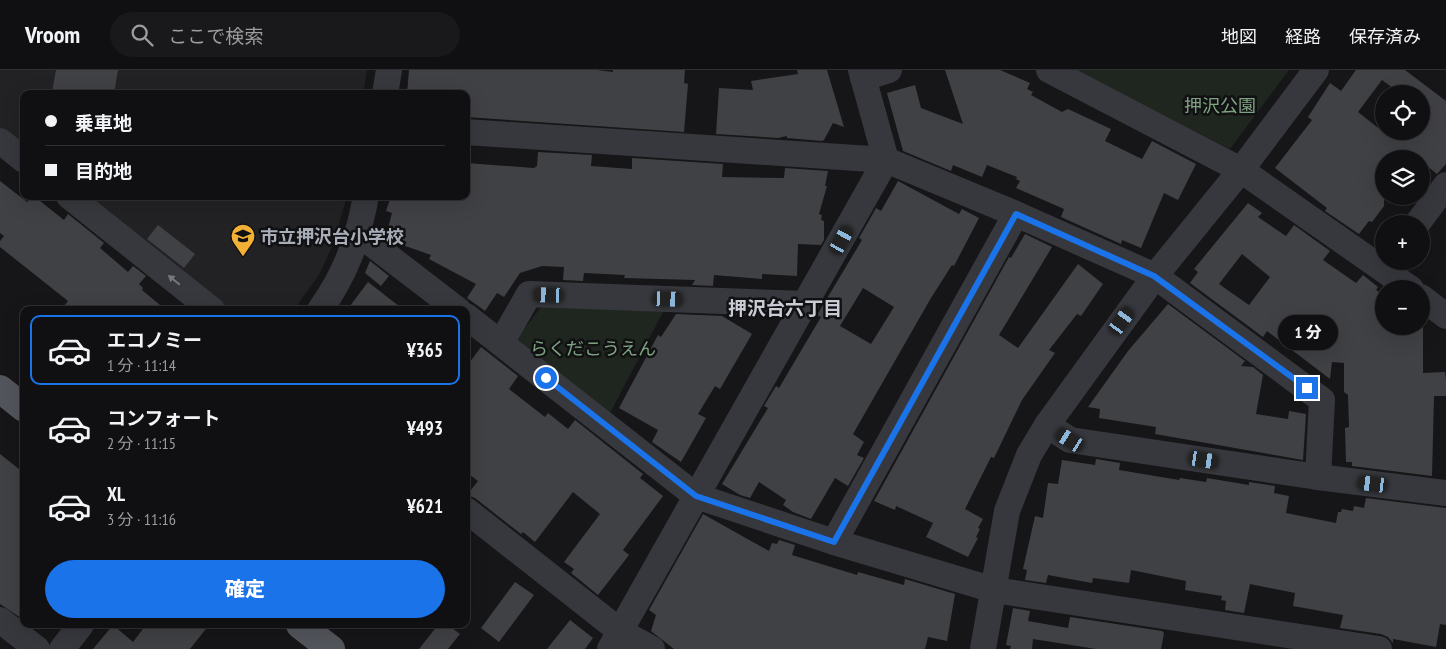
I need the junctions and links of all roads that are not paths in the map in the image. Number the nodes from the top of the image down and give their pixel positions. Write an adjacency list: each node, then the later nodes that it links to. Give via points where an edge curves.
1 (389, 70): 6 (street)
2 (889, 70): 5 (street)
3 (1049, 70): 11 (street)
4 (1316, 70): 11 (street)
5 (862, 74): 10 (street)
6 (386, 90)
7 (470, 132): 10 (street)
8 (0, 141): 9 (street)
9 (20, 157)
10 (886, 160): 15 (street); 22 (street)
11 (1241, 170): 18 (street); 20 (street)
12 (1446, 185): 16 (street)
13 (74, 200): 24 (street, one-way to 13)
14 (365, 200): 17 (street)
15 (1016, 214): 20 (street); 37 (street)
16 (1424, 215)
17 (359, 234): 25 (street, via 345,269); 26 (street)
18 (1375, 258)
19 (1391, 270): 21 (street)
20 (1154, 276): 32 (street); 33 (street, via 1322,400)
21 (1402, 280)
22 (806, 304): 29 (street, via 529,294); 35 (street)
23 (1430, 304): 27 (street)
24 (207, 306)
25 (322, 306)
26 (453, 306)
27 (1446, 316)
28 (470, 319): 29 (street)
29 (501, 343): 35 (street)
30 (0, 389): 31 (main road)
31 (20, 405)
32 (1047, 425): 33 (street, via 1070,440); 38 (street, via 1029,455 1007,511)
33 (1318, 477): 34 (street)
34 (1446, 493)
35 (696, 496): 37 (street); 42 (street)
36 (470, 513): 42 (street)
37 (834, 542): 38 (street)
38 (994, 590): 47 (street); 48 (street)
39 (0, 620): 43 (street)
40 (79, 628): 44 (street)
41 (304, 628): 45 (main road)
42 (616, 640): 46 (street)
43 (37, 649)
44 (62, 649)
45 (332, 649)
46 (652, 649)
47 (983, 649)
48 (1379, 649)

